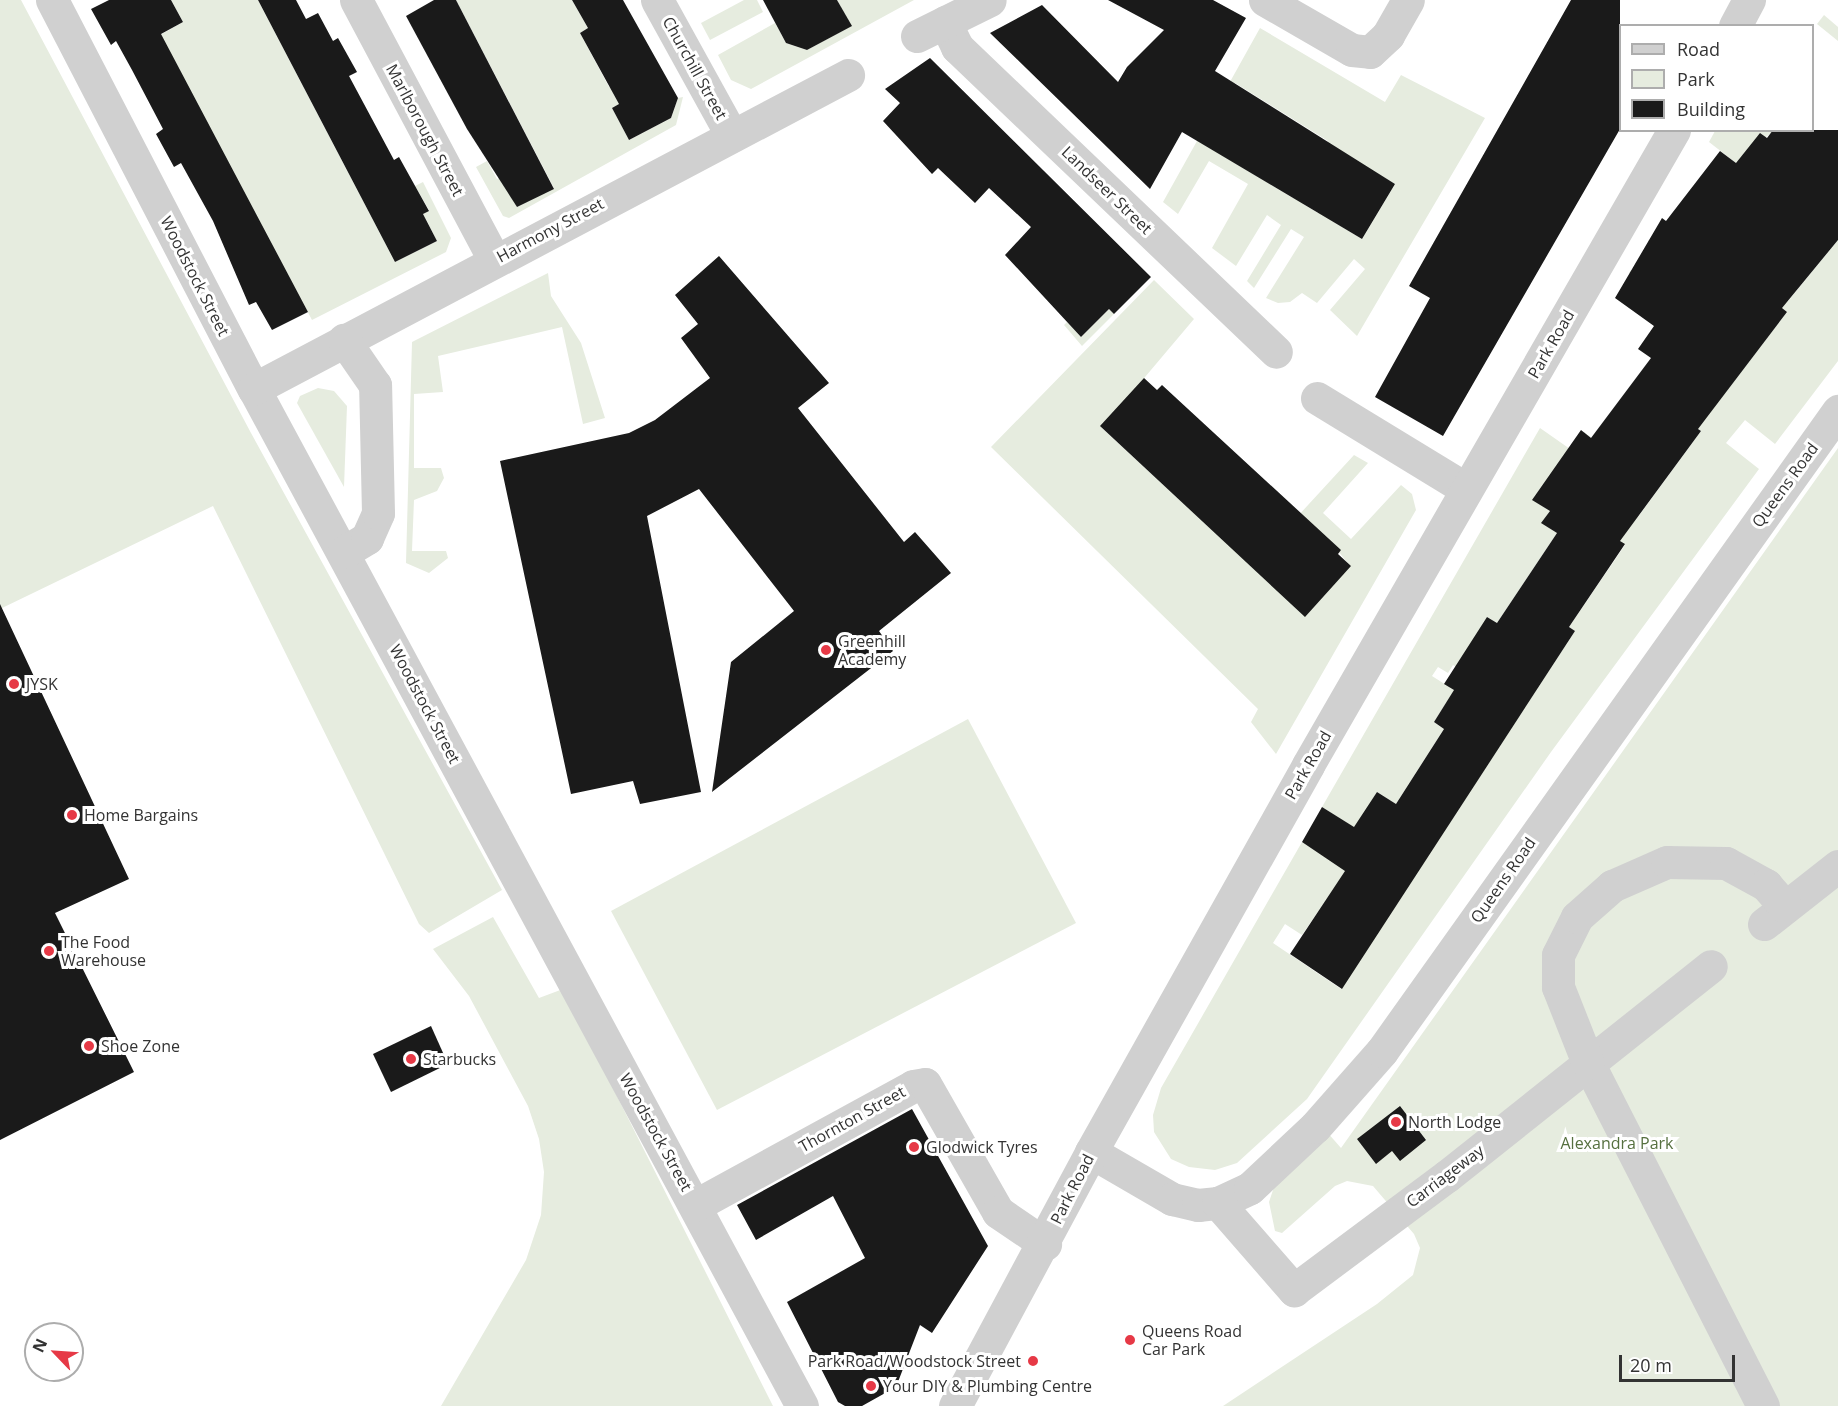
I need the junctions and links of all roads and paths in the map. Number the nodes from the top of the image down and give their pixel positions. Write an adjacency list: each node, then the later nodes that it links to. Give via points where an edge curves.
1 (52, 0): 15 (street, Woodstock Street)
2 (356, 0): 12 (street, Marlborough Street)
3 (657, 0): 11 (street, Churchill Street)
4 (990, 0): 14 (street, Landseer Street, via 931,29 957,47)
5 (1265, 0): 6 (street, via 1352,50 1370,52 1388,35)
6 (1408, 0)
7 (1749, 0): 8 (street)
8 (1736, 24)
9 (848, 75): 11 (street, Harmony Street)
10 (1673, 132): 18 (street, Park Road)
11 (732, 136): 12 (street, Harmony Street)
12 (494, 260): 13 (street, Harmony Street)
13 (344, 340): 15 (street, Harmony Street); 19 (street, via 375,385 378,513 367,538)
14 (1276, 352)
15 (254, 389): 19 (street, Woodstock Street)
16 (1317, 398): 18 (street)
17 (1838, 411): 24 (street, Queens Road, via 1382,1051 1315,1127 1258,1181)
18 (1466, 489): 23 (street, Park Road)
19 (344, 552): 25 (street, Woodstock Street)
20 (1838, 866): 22 (street, via 1774,915 1766,885 1726,863 1667,862 1612,886 1577,917 1558,955 1558,987)
21 (1711, 966): 22 (street, Carriageway)
22 (1588, 1063): 24 (street, Carriageway, via 1447,1176 1294,1290); 29 (street)
23 (1091, 1152): 24 (street, Queens Road, via 1172,1199 1198,1205); 26 (street, Park Road)
24 (1218, 1203)
25 (696, 1205): 26 (street, Thornton Street, via 913,1086 925,1084 998,1212); 27 (street, Woodstock Street)
26 (1045, 1244): 28 (street, Park Road)
27 (801, 1406)
28 (955, 1406)
29 (1763, 1406)

